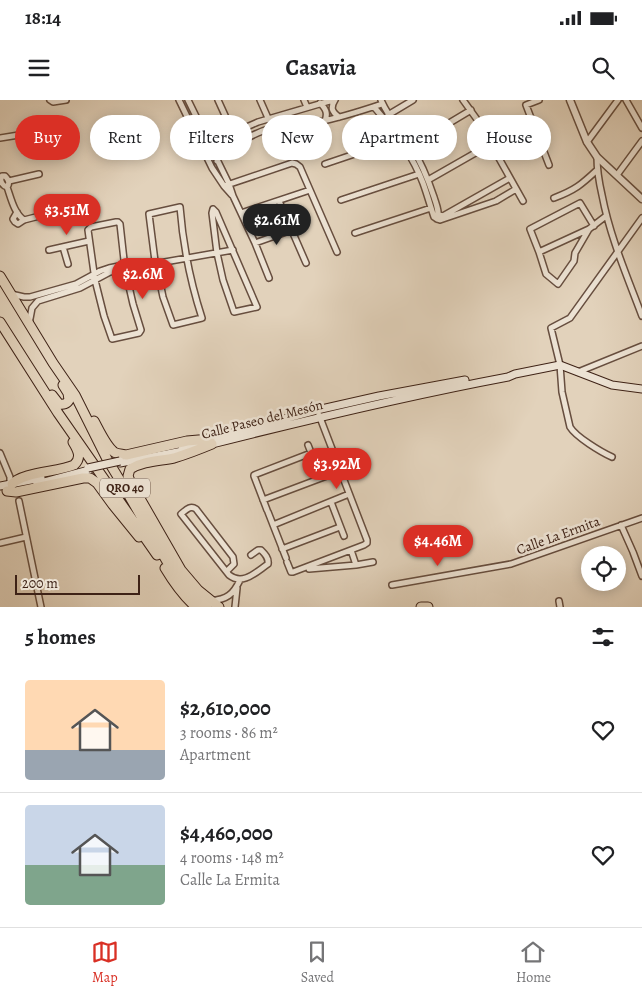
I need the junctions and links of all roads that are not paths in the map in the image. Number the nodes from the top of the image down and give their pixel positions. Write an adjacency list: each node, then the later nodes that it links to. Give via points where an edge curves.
1 (52, 100): 2 (street)
2 (66, 100)
3 (179, 100): 21 (street)
4 (188, 100): 22 (street)
5 (218, 100): 23 (street)
6 (260, 100): 24 (street)
7 (304, 100): 18 (street)
8 (334, 100): 16 (street); 29 (street, via 332,109)
9 (413, 100): 20 (street)
10 (462, 100): 19 (street)
11 (539, 100): 52 (street, via 526,105)
12 (570, 100): 42 (street)
13 (618, 100): 42 (street)
14 (626, 100): 36 (street)
15 (381, 102): 17 (street); 20 (street)
16 (320, 103): 18 (street); 26 (street)
17 (374, 106): 27 (street); 29 (street)
18 (307, 107): 25 (street)
19 (471, 110): 28 (street); 30 (street)
20 (388, 114)
21 (186, 115)
22 (195, 115)
23 (225, 115)
24 (267, 115)
25 (279, 115)
26 (327, 115)
27 (381, 115)
28 (474, 115)
29 (339, 118): 32 (street)
30 (457, 118)
31 (262, 120): 33 (street)
32 (332, 120)
33 (258, 122): 34 (street); 37 (street)
34 (252, 124)
35 (252, 128): 38 (street)
36 (642, 128)
37 (261, 132): 38 (street)
38 (254, 135)
39 (15, 136): 40 (street)
40 (0, 138)
41 (642, 141): 57 (street)
42 (587, 142): 43 (street)
43 (597, 157): 54 (street); 57 (street)
44 (342, 158): 51 (street)
45 (467, 158): 59 (street)
46 (208, 160): 53 (street)
47 (415, 160): 56 (street)
48 (416, 160): 59 (street)
49 (500, 160): 58 (street)
50 (217, 161): 53 (street); 61 (street)
51 (325, 164)
52 (549, 164)
53 (212, 168): 61 (street)
54 (597, 170): 64 (street, via 579,187); 72 (street)
55 (39, 174): 60 (street, via 8,181 8,185)
56 (419, 174): 66 (street); 69 (street)
57 (618, 175): 65 (street)
58 (510, 178): 62 (street); 73 (street)
59 (428, 180): 73 (street)
60 (2, 181): 70 (street, via 24,220)
61 (227, 185): 63 (street, via 292,163 300,167); 71 (street)
62 (516, 189): 68 (street); 73 (street, via 496,201 440,220)
63 (310, 190): 67 (street); 83 (street)
64 (554, 198)
65 (642, 199)
66 (341, 200)
67 (279, 201): 71 (street); 76 (street)
68 (523, 201)
69 (431, 208): 73 (street, via 434,217); 77 (street)
70 (55, 212)
71 (241, 213): 79 (street)
72 (606, 216): 75 (street); 85 (street)
73 (438, 217)
74 (642, 218): 85 (street)
75 (592, 228): 84 (street); 84 (street, via 558,284 546,274); 84 (street, via 580,203 530,229)
76 (292, 230): 79 (street); 88 (street)
77 (355, 233)
78 (89, 241): 80 (street); 91 (street, via 89,228 118,222); 93 (street)
79 (255, 243): 94 (street)
80 (63, 247): 81 (street); 89 (street)
81 (49, 250)
82 (233, 250): 86 (street); 86 (street, via 213,209); 86 (street, via 257,307 234,312)
83 (337, 252)
84 (539, 252)
85 (617, 253): 99 (street); 105 (street, via 570,318 551,328)
86 (216, 254): 87 (street)
87 (186, 258): 90 (street); 90 (street, via 180,206 149,214); 90 (street, via 202,318 173,325)
88 (306, 263)
89 (68, 264)
90 (155, 264): 91 (street)
91 (124, 267): 93 (street, via 100,271); 93 (street, via 141,330 139,333 111,338)
92 (0, 276): 96 (highway, QRO 40)
93 (95, 277): 95 (street, via 77,288)
94 (269, 278)
95 (58, 292): 97 (street); 98 (street)
96 (11, 294): 97 (street); 101 (highway, QRO 40)
97 (30, 297): 98 (street)
98 (34, 304): 101 (street)
99 (642, 316)
100 (0, 322): 103 (highway, QRO 40)
101 (29, 324): 104 (highway, QRO 40)
102 (642, 346): 106 (street)
103 (20, 352): 104 (highway, via 28,356 58,403 65,404 69,400 68,393); 109 (highway, QRO 40)
104 (52, 363): 108 (highway, QRO 40)
105 (560, 365): 106 (main road); 110 (main road, Calle Paseo del Mesón); 115 (street, via 562,392 571,430)
106 (578, 372): 107 (main road, via 612,385)
107 (642, 389)
108 (75, 395): 116 (highway); 121 (highway, QRO 40)
109 (58, 413): 120 (highway, via 77,450 77,462 22,477); 140 (highway, QRO 40)
110 (318, 414): 111 (main road, Calle Paseo del Mesón); 118 (street)
111 (211, 441): 116 (highway, via 187,441 126,455); 117 (highway, via 188,454 139,464)
112 (308, 445): 114 (street)
113 (0, 453): 120 (street, via 10,476)
114 (311, 453): 119 (street); 123 (street, via 254,474)
115 (612, 457)
116 (120, 460): 117 (highway, via 114,457 114,468); 120 (main road, bridge)
117 (130, 469): 130 (highway, via 130,481)
118 (340, 471): 119 (street); 122 (street)
119 (321, 478): 123 (street)
120 (8, 487): 140 (highway, via 16,492 83,478 93,479)
121 (127, 492): 130 (highway); 147 (highway, QRO 40, via 177,576 190,592)
122 (349, 494): 125 (street); 135 (street, via 366,540 364,545)
123 (263, 500): 127 (street)
124 (19, 501): 132 (street)
125 (331, 502): 127 (street); 129 (street)
126 (642, 518): 128 (street, Calle La Ermita)
127 (273, 525): 134 (street)
128 (621, 525): 142 (street); 144 (street, Calle La Ermita, via 511,564)
129 (340, 527): 131 (street); 134 (street)
130 (157, 528): 147 (highway, via 181,570)
131 (344, 536)
132 (26, 537): 133 (street); 148 (street)
133 (0, 542)
134 (282, 549): 139 (street, via 291,572)
135 (351, 550): 138 (street); 139 (street)
136 (252, 555): 143 (street, via 261,550 268,564)
137 (373, 562): 138 (street)
138 (356, 564): 139 (street)
139 (301, 569)
140 (167, 571): 149 (highway, QRO 40)
141 (227, 571): 141 (street, via 181,514 190,507 196,509 232,557 234,564); 143 (street)
142 (642, 576)
143 (240, 580): 145 (street)
144 (392, 585)
145 (237, 586): 147 (street, via 226,598); 151 (street)
146 (559, 601): 154 (street)
147 (209, 604): 150 (highway)
148 (41, 607)
149 (194, 607)
150 (219, 607)
151 (235, 607)
152 (421, 607): 153 (highway)
153 (428, 607)
154 (560, 607)

